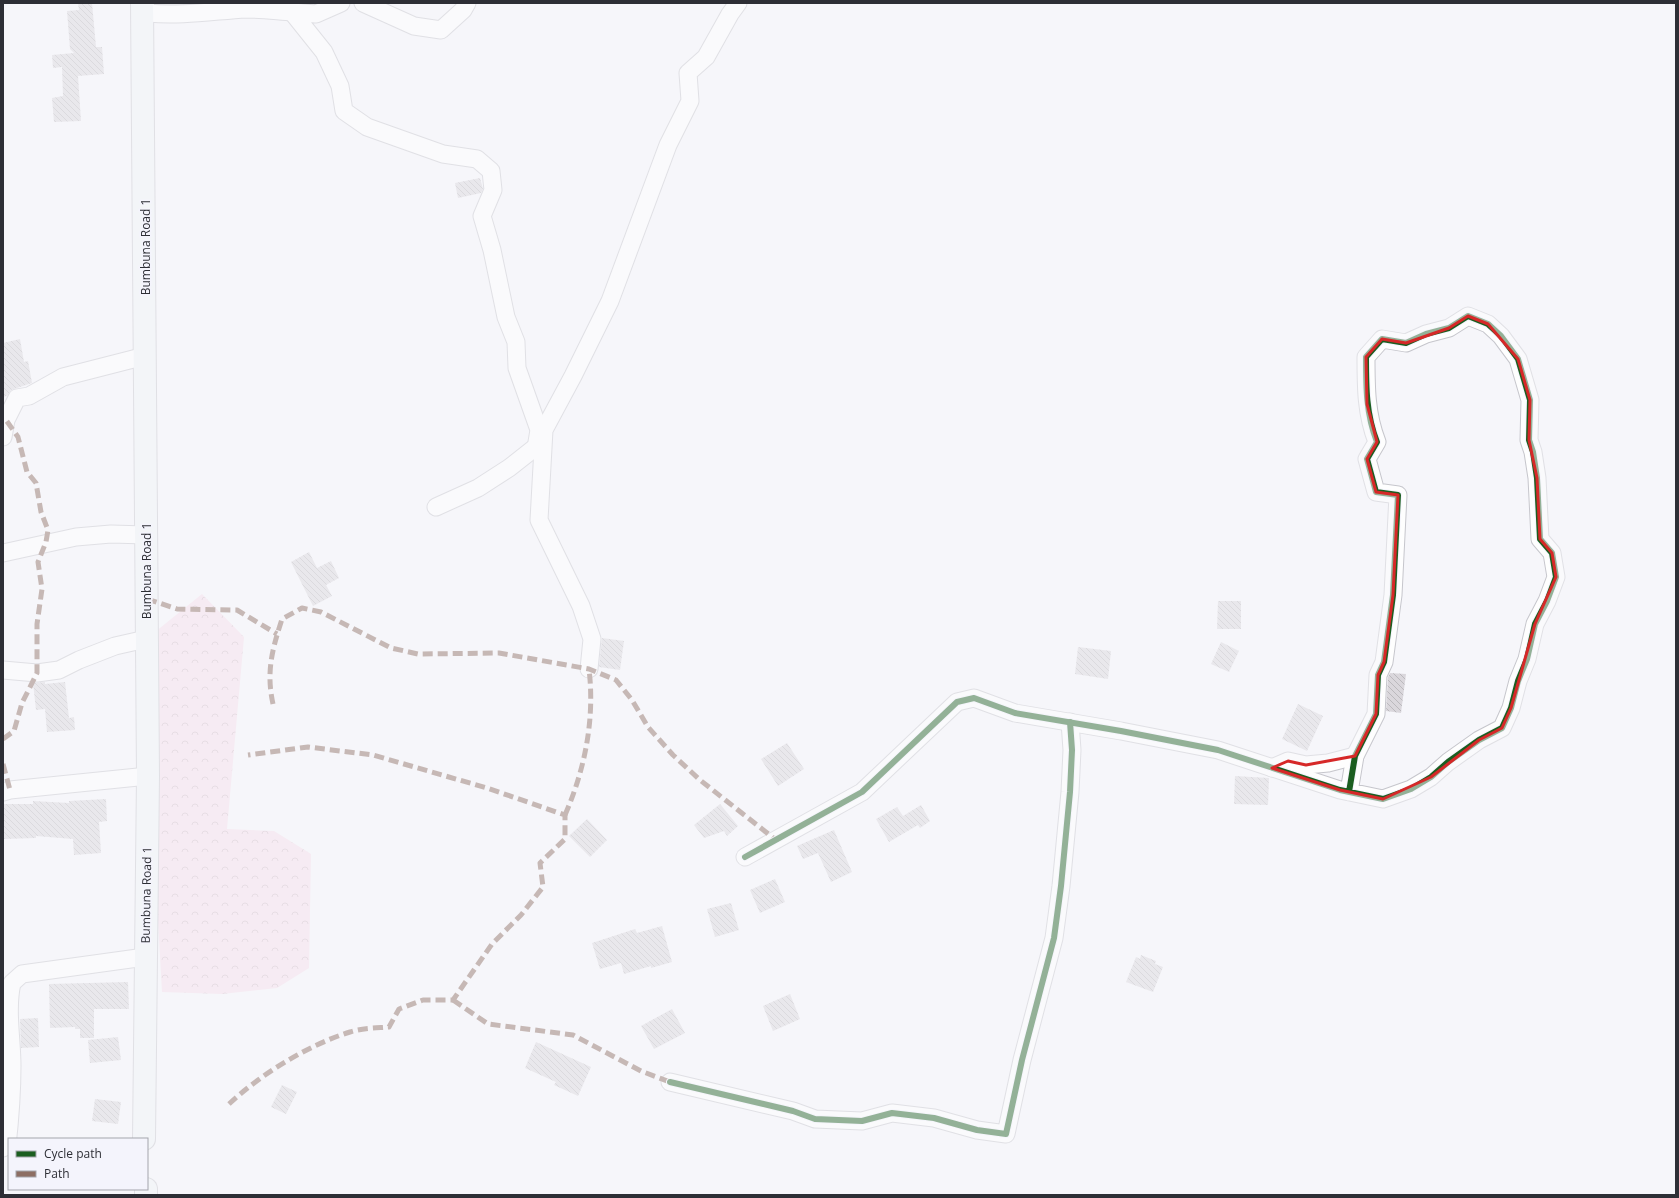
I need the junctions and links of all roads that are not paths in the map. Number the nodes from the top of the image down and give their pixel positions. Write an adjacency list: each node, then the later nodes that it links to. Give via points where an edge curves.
1 (143, 3): 6 (street, via 148,13 189,14 247,9); 7 (main road, Bumbuna Road 1)
2 (341, 3): 6 (street, via 316,14)
3 (363, 3): 4 (street, via 414,26 441,30)
4 (467, 3)
5 (738, 3): 8 (street, via 706,57 688,73 690,101 668,145 610,301)
6 (292, 12): 10 (street, via 324,52 340,86 344,111 366,128 443,154 477,159 491,172 493,190 482,216 506,317 516,342 517,368 539,430)
7 (146, 356): 9 (street, via 63,377 29,396 17,398 6,420); 12 (main road, Bumbuna Road 1)
8 (544, 430): 10 (street); 15 (street, via 539,520 581,606 592,639)
9 (3, 437)
10 (537, 446): 11 (street, via 478,488)
11 (436, 507)
12 (146, 535): 13 (street, via 110,534 76,537); 14 (main road, Bumbuna Road 1)
13 (3, 553)
14 (146, 639): 16 (street, via 115,646 60,670 37,673); 20 (main road, Bumbuna Road 1)
15 (589, 669)
16 (3, 670)
17 (1070, 722): 19 (street, via 1218,750); 23 (street, via 1015,713 974,698 957,702 862,792); 25 (street, via 1070,792 1062,886 1054,938 1022,1060 1006,1134 977,1130 934,1118 892,1113 862,1121 815,1119 793,1111)
18 (1355, 756): 19 (street, via 1328,763 1306,765 1288,761); 22 (street); 22 (street, via 1376,714 1378,675 1384,662 1393,595 1398,495 1376,492 1367,459 1377,442 1371,428 1367,404 1366,357 1382,339 1406,343 1449,328 1468,316 1488,324 1501,336 1518,359 1530,400 1529,440 1537,478 1540,539 1552,553 1556,576 1535,624 1527,659 1502,728 1479,740 1411,789 1384,799)
19 (1272, 768): 22 (street)
20 (148, 776): 21 (street); 24 (main road, Bumbuna Road 1)
21 (3, 792)
22 (1349, 792)
23 (745, 857)
24 (145, 957): 26 (main road, Bumbuna Road 1); 27 (street, via 22,974 12,983 11,1111 7,1146)
25 (670, 1082)
26 (144, 1138)
27 (3, 1148)

